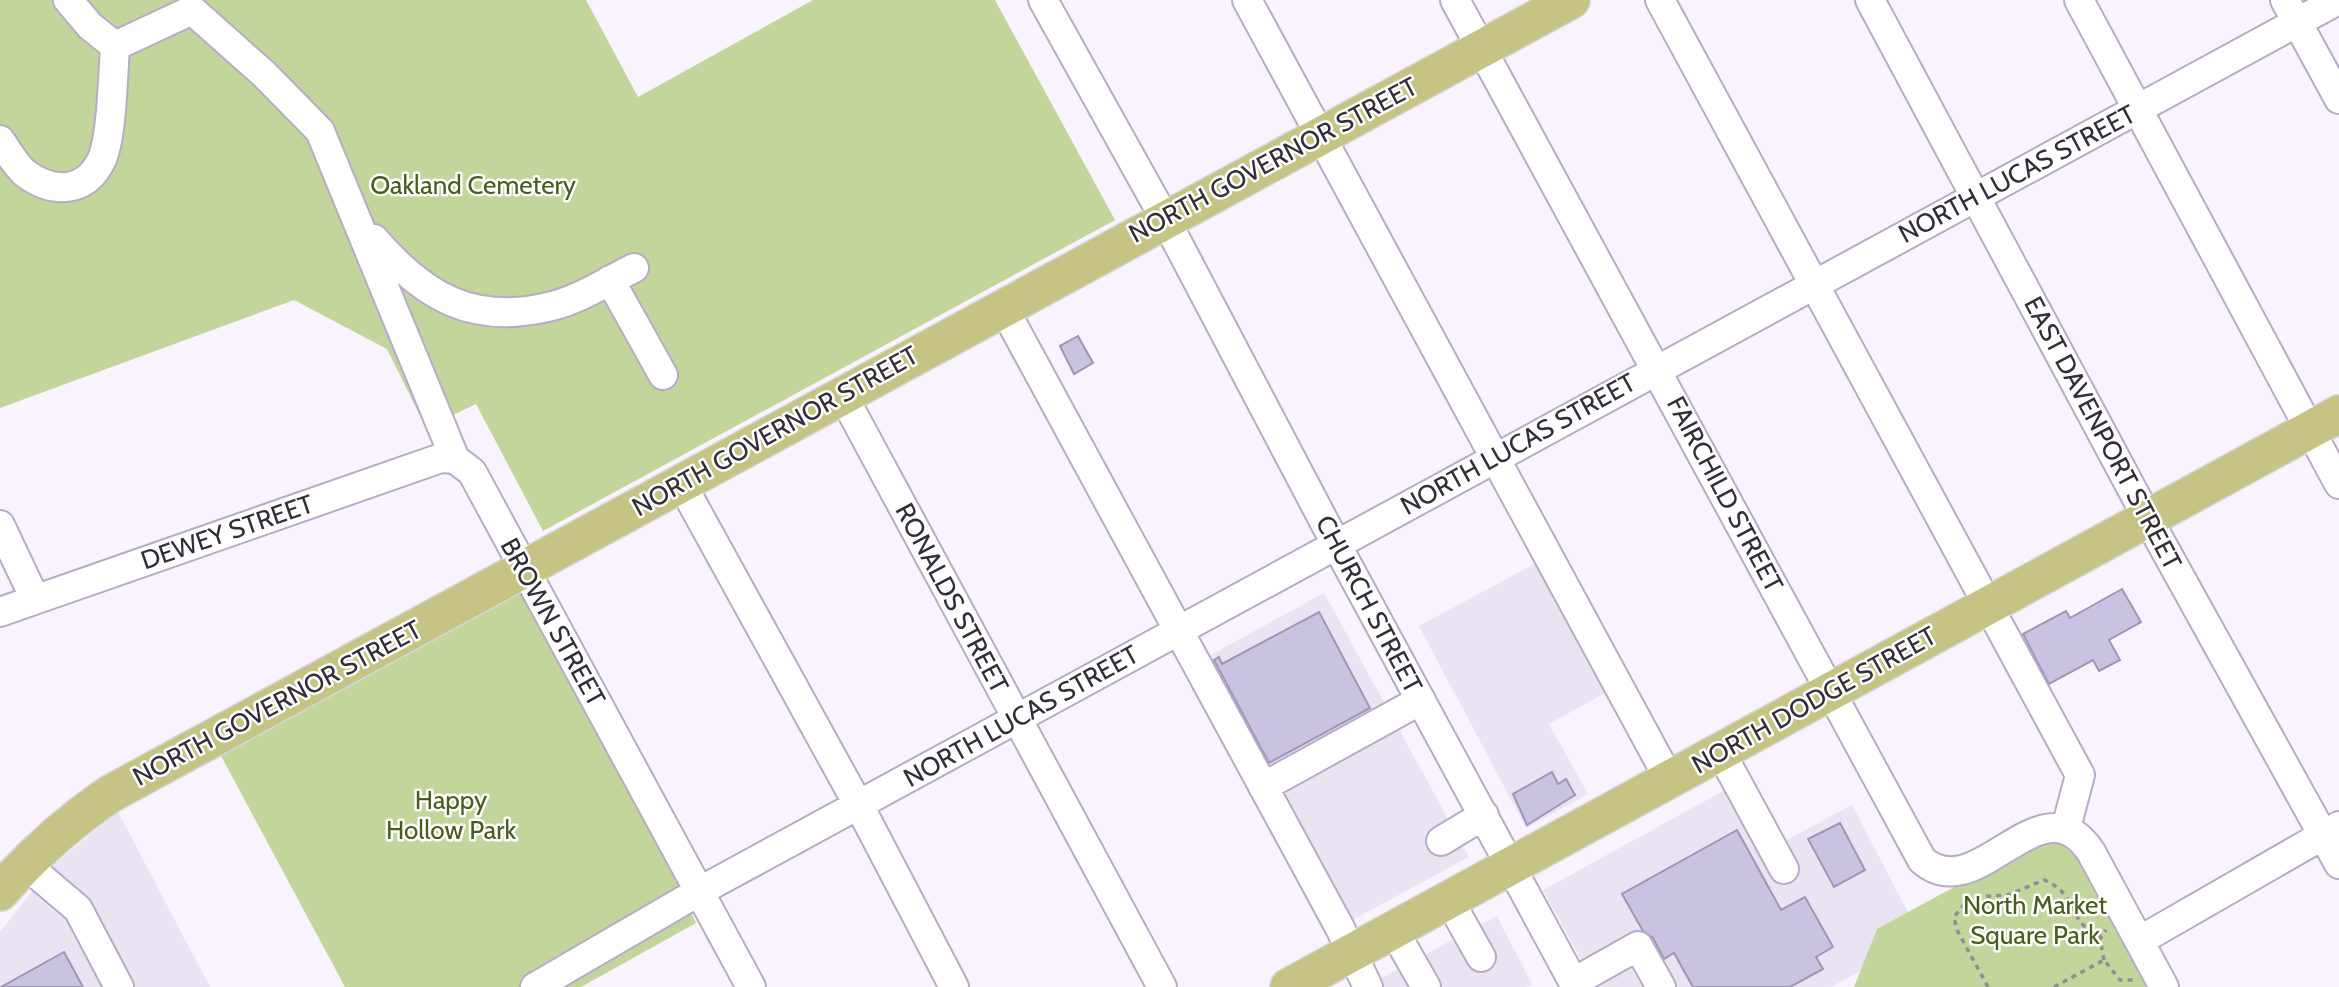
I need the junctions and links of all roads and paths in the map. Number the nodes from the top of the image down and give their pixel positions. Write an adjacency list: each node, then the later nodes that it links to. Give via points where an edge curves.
1 (68, 0): 12 (street)
2 (1043, 0): 19 (street, CHURCH STREET)
3 (1247, 0): 16 (street)
4 (1455, 0): 13 (street, FAIRCHILD STREET)
5 (1571, 0): 13 (main road, NORTH GOVERNOR STREET)
6 (1660, 0): 21 (street)
7 (1870, 0): 18 (street, EAST DAVENPORT STREET)
8 (2079, 0): 15 (street)
9 (2338, 0): 11 (street, NORTH LUCAS STREET)
10 (192, 5): 12 (street); 20 (street, BROWN STREET, via 320,131)
11 (2291, 11): 14 (street); 15 (street, NORTH LUCAS STREET)
12 (115, 47): 17 (street, via 103,157 92,176 74,187 52,188 24,173)
13 (1481, 47): 16 (main road, NORTH GOVERNOR STREET); 23 (street, FAIRCHILD STREET)
14 (2339, 99)
15 (2137, 108): 18 (street, NORTH LUCAS STREET); 26 (street)
16 (1319, 135): 19 (main road, NORTH GOVERNOR STREET); 27 (street)
17 (0, 140)
18 (1975, 196): 21 (street, NORTH LUCAS STREET); 31 (street, EAST DAVENPORT STREET)
19 (1165, 219): 22 (main road, NORTH GOVERNOR STREET); 33 (street, CHURCH STREET)
20 (359, 222): 24 (street, via 412,279 447,302 482,310 516,312 553,306 622,274); 28 (street, BROWN STREET)
21 (1813, 284): 23 (street, NORTH LUCAS STREET); 36 (street)
22 (1003, 307): 25 (main road, NORTH GOVERNOR STREET); 38 (street)
23 (1658, 368): 27 (street, NORTH LUCAS STREET); 39 (street, FAIRCHILD STREET)
24 (663, 374)
25 (842, 394): 29 (main road, NORTH GOVERNOR STREET); 41 (street, RONALDS STREET)
26 (2325, 422): 30 (street); 31 (main road, NORTH DODGE STREET)
27 (1494, 458): 33 (street, NORTH LUCAS STREET); 43 (street)
28 (454, 460): 34 (street, BROWN STREET, via 472,472); 35 (street, DEWEY STREET, via 441,458)
29 (681, 483): 34 (main road, NORTH GOVERNOR STREET); 45 (street)
30 (2339, 484)
31 (2148, 519): 36 (main road, NORTH DODGE STREET); 48 (street, EAST DAVENPORT STREET)
32 (0, 525): 35 (street)
33 (1336, 544): 38 (street, NORTH LUCAS STREET); 40 (street, CHURCH STREET)
34 (524, 570): 50 (main road, NORTH GOVERNOR STREET, via 110,794); 54 (street, BROWN STREET)
35 (35, 599): 37 (street, DEWEY STREET)
36 (1987, 605): 39 (main road, NORTH DODGE STREET); 47 (street, via 2080,775)
37 (0, 612)
38 (1177, 631): 41 (street, NORTH LUCAS STREET); 44 (street)
39 (1829, 690): 42 (main road, NORTH DODGE STREET); 47 (street, FAIRCHILD STREET, via 1922,860 1939,872 1964,870 2038,831)
40 (1421, 700): 44 (street); 46 (street, CHURCH STREET)
41 (1016, 718): 45 (street, NORTH LUCAS STREET); 69 (street, RONALDS STREET)
42 (1720, 751): 43 (main road, NORTH DODGE STREET); 53 (street)
43 (1669, 779): 52 (main road, NORTH DODGE STREET)
44 (1263, 787): 60 (street)
45 (858, 804): 54 (street, NORTH LUCAS STREET); 68 (street)
46 (1484, 815): 49 (street); 52 (street, CHURCH STREET)
47 (2066, 828): 59 (street, via 2081,837 2091,852)
48 (2331, 830): 51 (street, EAST DAVENPORT STREET); 59 (street)
49 (1441, 841)
50 (25, 864): 55 (main road, NORTH GOVERNOR STREET); 65 (street, via 78,909)
51 (2339, 864)
52 (1511, 866): 56 (main road, NORTH DODGE STREET); 64 (street, CHURCH STREET)
53 (1784, 869)
54 (700, 891): 66 (street, NORTH LUCAS STREET); 67 (street, BROWN STREET)
55 (0, 892)
56 (1449, 900): 57 (main road, NORTH DODGE STREET); 61 (street)
57 (1394, 931): 60 (main road, NORTH DODGE STREET); 72 (street)
58 (2101, 936): 74 (path, via 2079,921 2068,895 2044,880 2008,895 1970,897 1954,917)
59 (2139, 941): 62 (street)
60 (1352, 954): 70 (main road, NORTH DODGE STREET); 71 (street)
61 (1482, 957)
62 (2159, 978): 63 (path)
63 (2120, 980): 75 (path, via 2104,960); 76 (path)
64 (1575, 984): 73 (street, via 1638,946)
65 (119, 987)
66 (535, 987)
67 (751, 987)
68 (954, 987)
69 (1162, 987)
70 (1289, 987)
71 (1368, 987)
72 (1426, 987)
73 (1661, 987)
74 (1988, 987)
75 (2054, 987)
76 (2119, 987)

